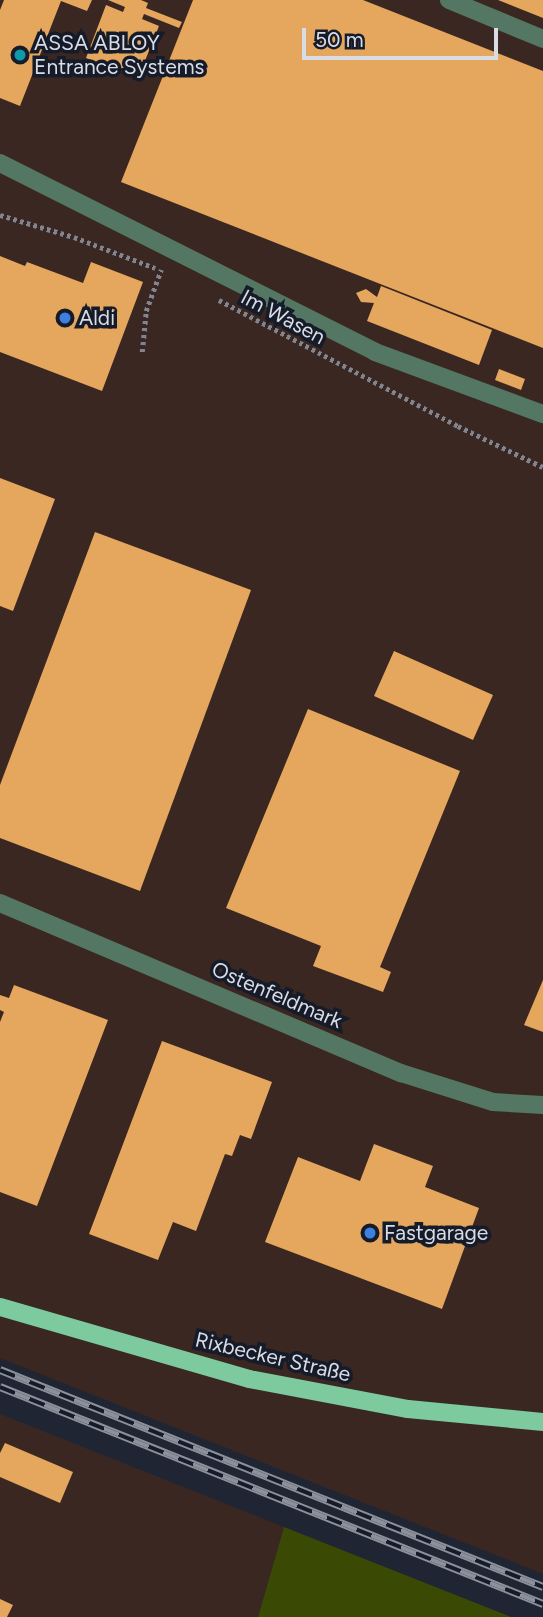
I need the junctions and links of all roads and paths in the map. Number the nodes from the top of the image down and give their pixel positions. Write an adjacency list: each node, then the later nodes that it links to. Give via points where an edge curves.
1 (449, 0): 2 (street)
2 (543, 39)
3 (0, 163): 9 (street, via 375,352)
4 (0, 215): 5 (path)
5 (161, 270): 6 (path); 8 (path, via 146,311)
6 (170, 275)
7 (214, 298): 10 (path, Im Wasen)
8 (142, 352)
9 (543, 414)
10 (543, 467)
11 (0, 902): 12 (street, Ostenfeldmark, via 401,1073 493,1102)
12 (543, 1105)
13 (0, 1307): 14 (main road, Rixbecker Straße, via 249,1380 408,1409)
14 (543, 1422)

